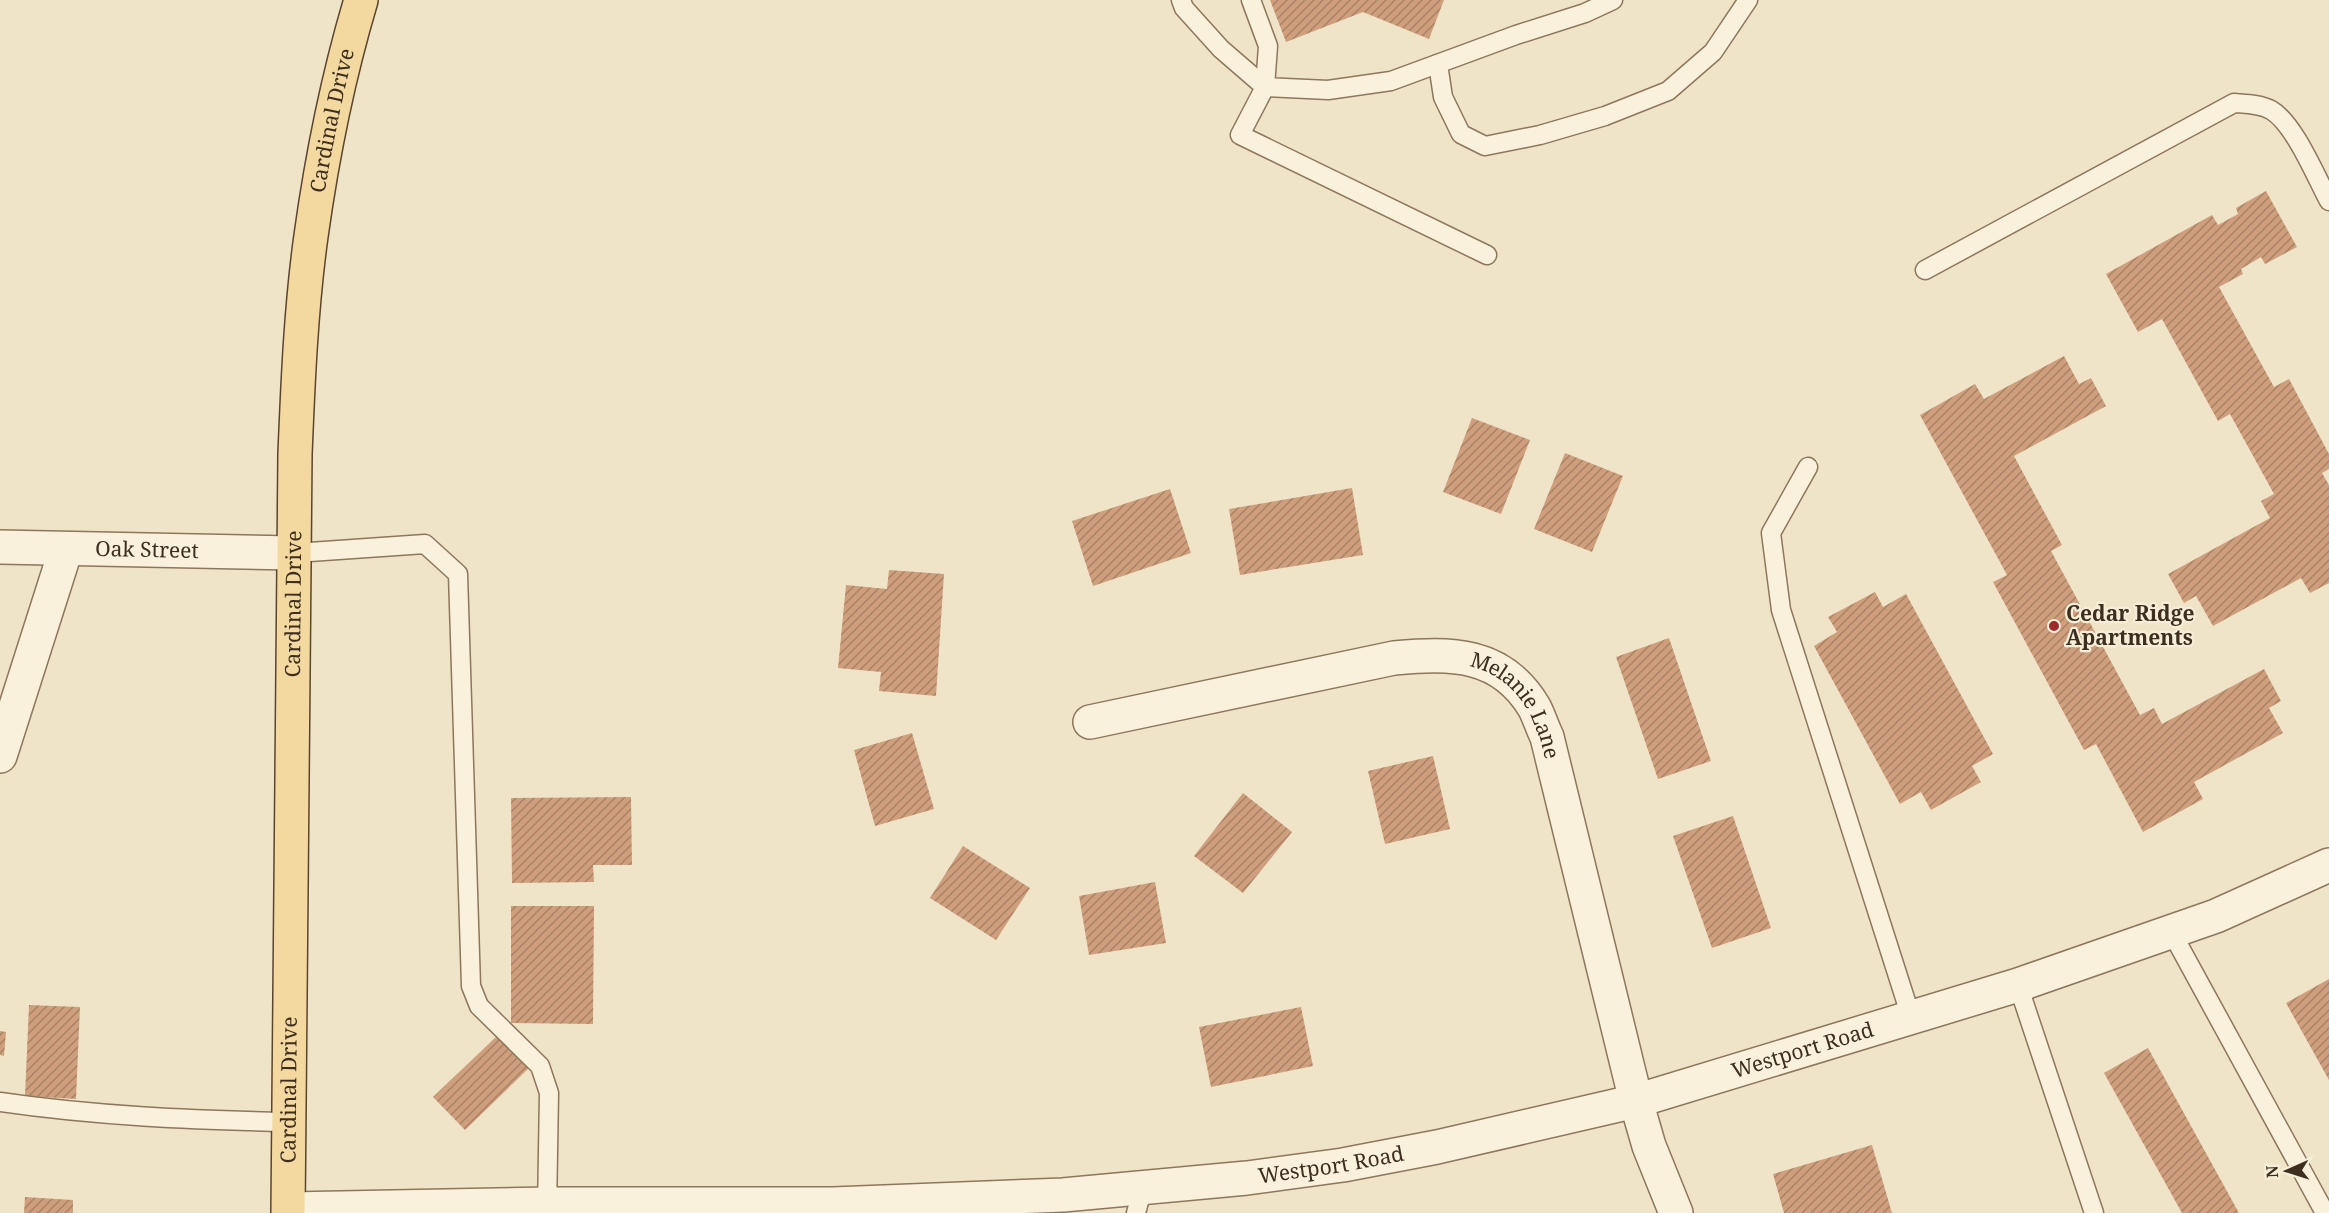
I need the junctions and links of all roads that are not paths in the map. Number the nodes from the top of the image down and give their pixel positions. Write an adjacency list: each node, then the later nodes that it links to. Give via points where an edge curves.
1 (361, 0): 14 (main road, Cardinal Drive, via 329,130 311,237 300,345)
2 (1181, 0): 7 (lane, via 1221,49)
3 (1251, 0): 7 (lane, via 1268,46)
4 (1613, 0): 6 (lane)
5 (1748, 0): 6 (lane, via 1713,52 1668,91 1605,116 1540,135 1485,146 1461,134 1443,97)
6 (1438, 64): 7 (lane, via 1391,81 1328,90)
7 (1265, 87): 9 (lane, via 1240,135)
8 (2329, 201): 10 (lane, via 2290,129 2272,111 2255,104 2234,103)
9 (1487, 255)
10 (1925, 270)
11 (1808, 466): 20 (lane, via 1770,533 1781,610)
12 (0, 548): 13 (street, Oak Street)
13 (66, 549): 14 (street, Oak Street); 16 (street)
14 (294, 553): 23 (main road, Cardinal Drive); 26 (lane, via 425,544 458,574 471,986 479,1006 540,1066 549,1093)
15 (1090, 722): 21 (street, Melanie Lane, via 1394,658 1463,656 1492,666 1516,683 1534,708 1546,737)
16 (0, 756)
17 (2329, 865): 18 (street, Westport Road)
18 (2172, 933): 19 (street, Westport Road); 30 (lane)
19 (2018, 986): 20 (street, Westport Road); 29 (lane)
20 (1911, 1017): 21 (street, Westport Road)
21 (1636, 1101): 24 (street, Westport Road, via 1437,1147); 28 (street, Melanie Lane)
22 (0, 1102): 23 (lane, via 139,1116)
23 (289, 1122): 27 (main road, Cardinal Drive)
24 (1140, 1200): 25 (street, Westport Road, via 1063,1195)
25 (845, 1208): 26 (street, Westport Road)
26 (548, 1209): 27 (street, Westport Road)
27 (289, 1211)
28 (1676, 1213)
29 (2094, 1213)
30 (2325, 1213)

